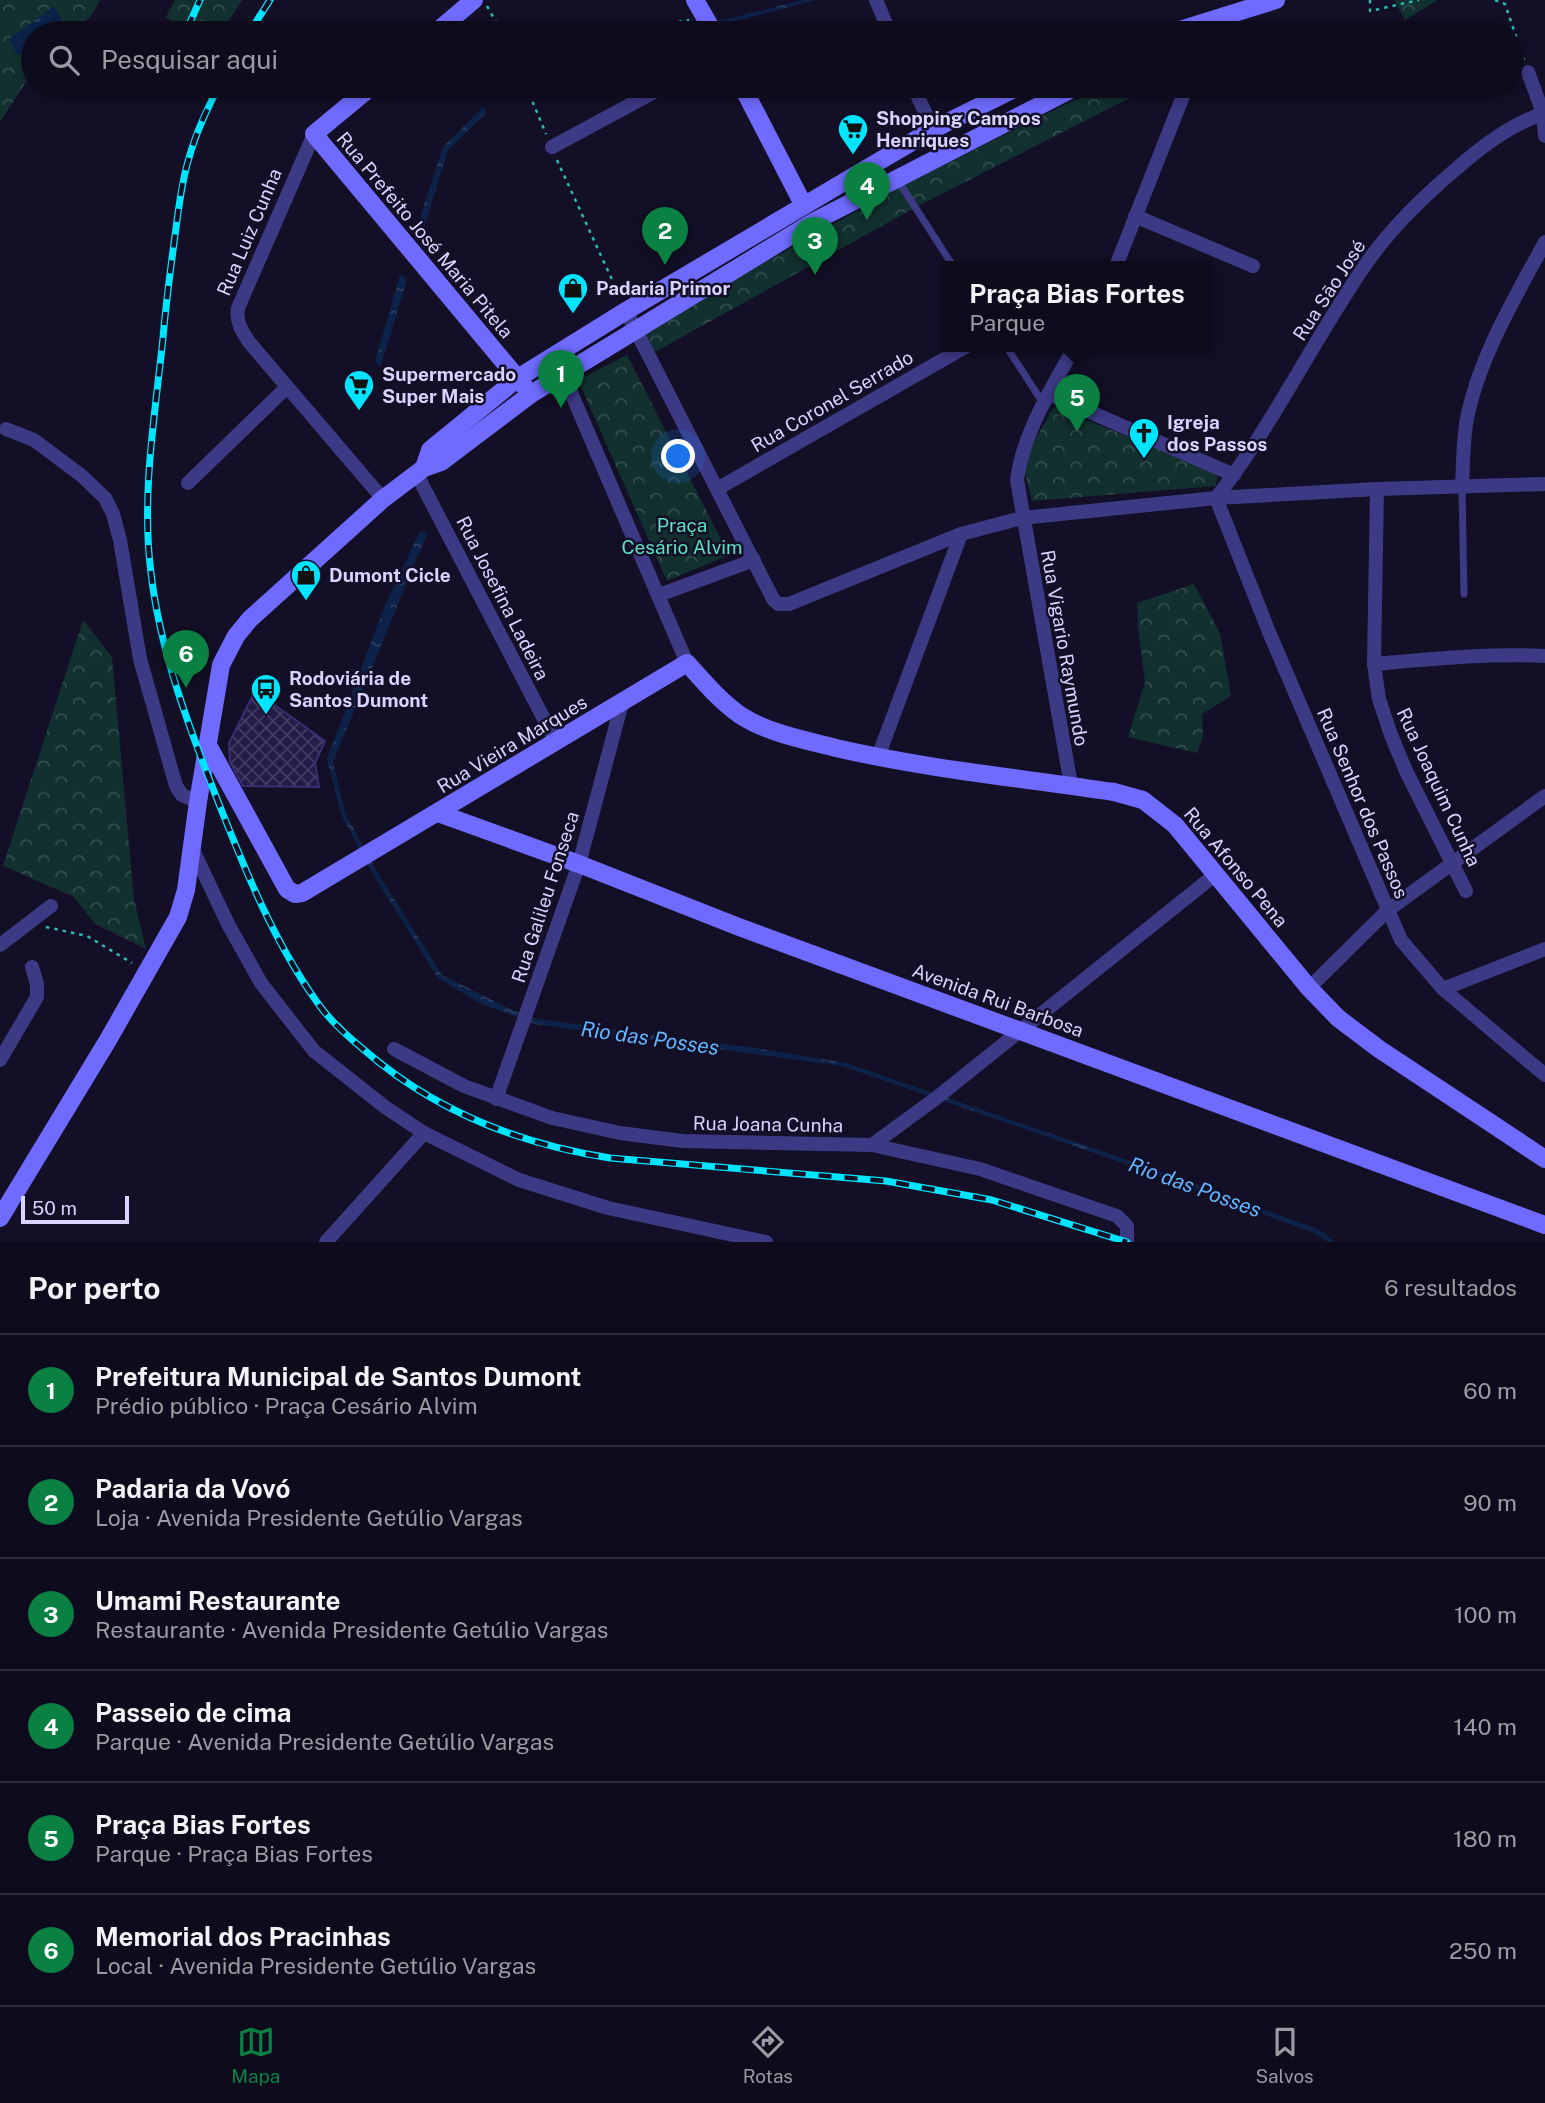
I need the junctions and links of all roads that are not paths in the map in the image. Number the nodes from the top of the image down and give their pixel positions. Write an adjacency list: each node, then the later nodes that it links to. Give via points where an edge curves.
1 (695, 0): 6 (main road)
2 (1276, 0): 8 (main road)
3 (475, 1): 5 (main road)
4 (876, 1): 7 (street)
5 (450, 21)
6 (708, 21)
7 (885, 21)
8 (1209, 21)
9 (1528, 72): 17 (street)
10 (358, 98): 19 (main road, Rua Luiz Cunha)
11 (643, 98): 21 (street)
12 (748, 98): 24 (main road)
13 (918, 98): 18 (street)
14 (996, 98): 18 (main road)
15 (1051, 98): 22 (main road)
16 (1182, 98): 25 (street)
17 (1544, 113): 20 (street); 43 (street, Rua São José, via 1482,147 1425,195 1369,260)
18 (932, 130): 22 (street); 24 (main road)
19 (314, 134): 37 (main road, Rua Prefeito José Maria Pitela); 38 (street, Rua Luiz Cunha, via 238,308 240,328)
20 (1545, 136)
21 (552, 147)
22 (944, 154): 23 (main road)
23 (897, 179): 27 (lane); 29 (main road)
24 (803, 204): 29 (main road, via 794,223); 31 (main road)
25 (1135, 216): 28 (street); 30 (street)
26 (1545, 242): 46 (street, via 1478,378 1466,421)
27 (951, 261)
28 (1118, 261)
29 (744, 263): 32 (main road)
30 (1253, 266)
31 (626, 311): 32 (street); 36 (main road, via 565,361); 37 (main road)
32 (636, 330): 36 (main road); 47 (street)
33 (957, 352): 47 (street, Rua Coronel Serrado)
34 (1011, 352): 40 (lane)
35 (1072, 352): 40 (street, Rua Vigario Raymundo)
36 (563, 374): 39 (main road); 55 (street)
37 (518, 378): 39 (main road, Rua Prefeito José Maria Pitela); 42 (main road, via 430,450)
38 (287, 387): 44 (street); 50 (street, Rua Luiz Cunha)
39 (531, 394): 42 (main road, via 441,462)
40 (1046, 399): 43 (street); 51 (street, Rua Vigario Raymundo, via 1019,462)
41 (6, 429): 65 (street, via 34,440 105,498 120,540 140,659 176,786 182,795)
42 (420, 470): 50 (main road); 60 (street, Rua Josefina Ladeira)
43 (1234, 475): 49 (street, Rua São José)
44 (188, 483)
45 (1545, 484): 46 (street)
46 (1462, 488): 48 (street); 54 (lane)
47 (717, 489): 53 (street)
48 (1377, 489): 49 (street); 58 (street, Rua Joaquim Cunha)
49 (1216, 498): 51 (street); 73 (street, Rua Senhor dos Passos)
50 (383, 499): 61 (main road, via 236,636 221,665)
51 (1022, 518): 52 (street); 63 (street, Rua Vigario Raymundo)
52 (961, 534): 53 (street, via 789,604 773,599); 62 (street)
53 (754, 559): 55 (street)
54 (1464, 594)
55 (659, 595): 57 (street)
56 (1545, 656): 58 (street, via 1465,656)
57 (687, 663): 59 (main road, Rua Vieira Marques); 62 (main road, Rua Afonso Pena, via 742,716 809,741)
58 (1374, 664): 68 (street, Rua Joaquim Cunha, via 1391,734)
59 (622, 703): 60 (main road, Rua Vieira Marques); 69 (street, Rua Galileu Fonseca)
60 (556, 742): 66 (main road, Rua Vieira Marques)
61 (209, 747): 65 (main road); 66 (main road, Rua Vieira Marques, via 287,889 295,894)
62 (878, 757): 63 (main road, Rua Afonso Pena)
63 (1071, 785): 70 (main road, Rua Afonso Pena, via 1143,800 1175,825)
64 (1545, 796): 68 (street)
65 (198, 802): 67 (main road)
66 (438, 813): 69 (main road, Avenida Rui Barbosa)
67 (192, 848): 84 (street, via 261,983 314,1051); 87 (main road, via 178,917)
68 (1454, 863): 71 (street, Rua Joaquim Cunha); 73 (street)
69 (579, 864): 79 (main road, Avenida Rui Barbosa); 83 (street, Rua Galileu Fonseca)
70 (1216, 874): 77 (main road, Rua Afonso Pena); 79 (street)
71 (1466, 891)
72 (51, 906): 74 (street)
73 (1388, 910): 77 (street); 78 (street, Rua Senhor dos Passos, via 1401,940)
74 (0, 945)
75 (1545, 949): 78 (street)
76 (32, 967): 81 (street, via 37,997)
77 (1309, 988): 86 (main road, Rua Afonso Pena, via 1338,1018 1380,1049)
78 (1443, 989): 82 (street, Rua Senhor dos Passos)
79 (1020, 1030): 85 (street); 88 (main road, Avenida Rui Barbosa)
80 (394, 1049): 83 (street, Rua Joana Cunha)
81 (0, 1060)
82 (1545, 1074)
83 (495, 1099): 85 (street, Rua Joana Cunha, via 566,1121 682,1141)
84 (424, 1133): 89 (street); 90 (street, via 519,1180 596,1204)
85 (872, 1144): 91 (street, Rua Joana Cunha, via 980,1169 1108,1212 1127,1226)
86 (1545, 1159)
87 (0, 1218)
88 (1545, 1225)
89 (326, 1242)
90 (764, 1242)
91 (1127, 1242)

